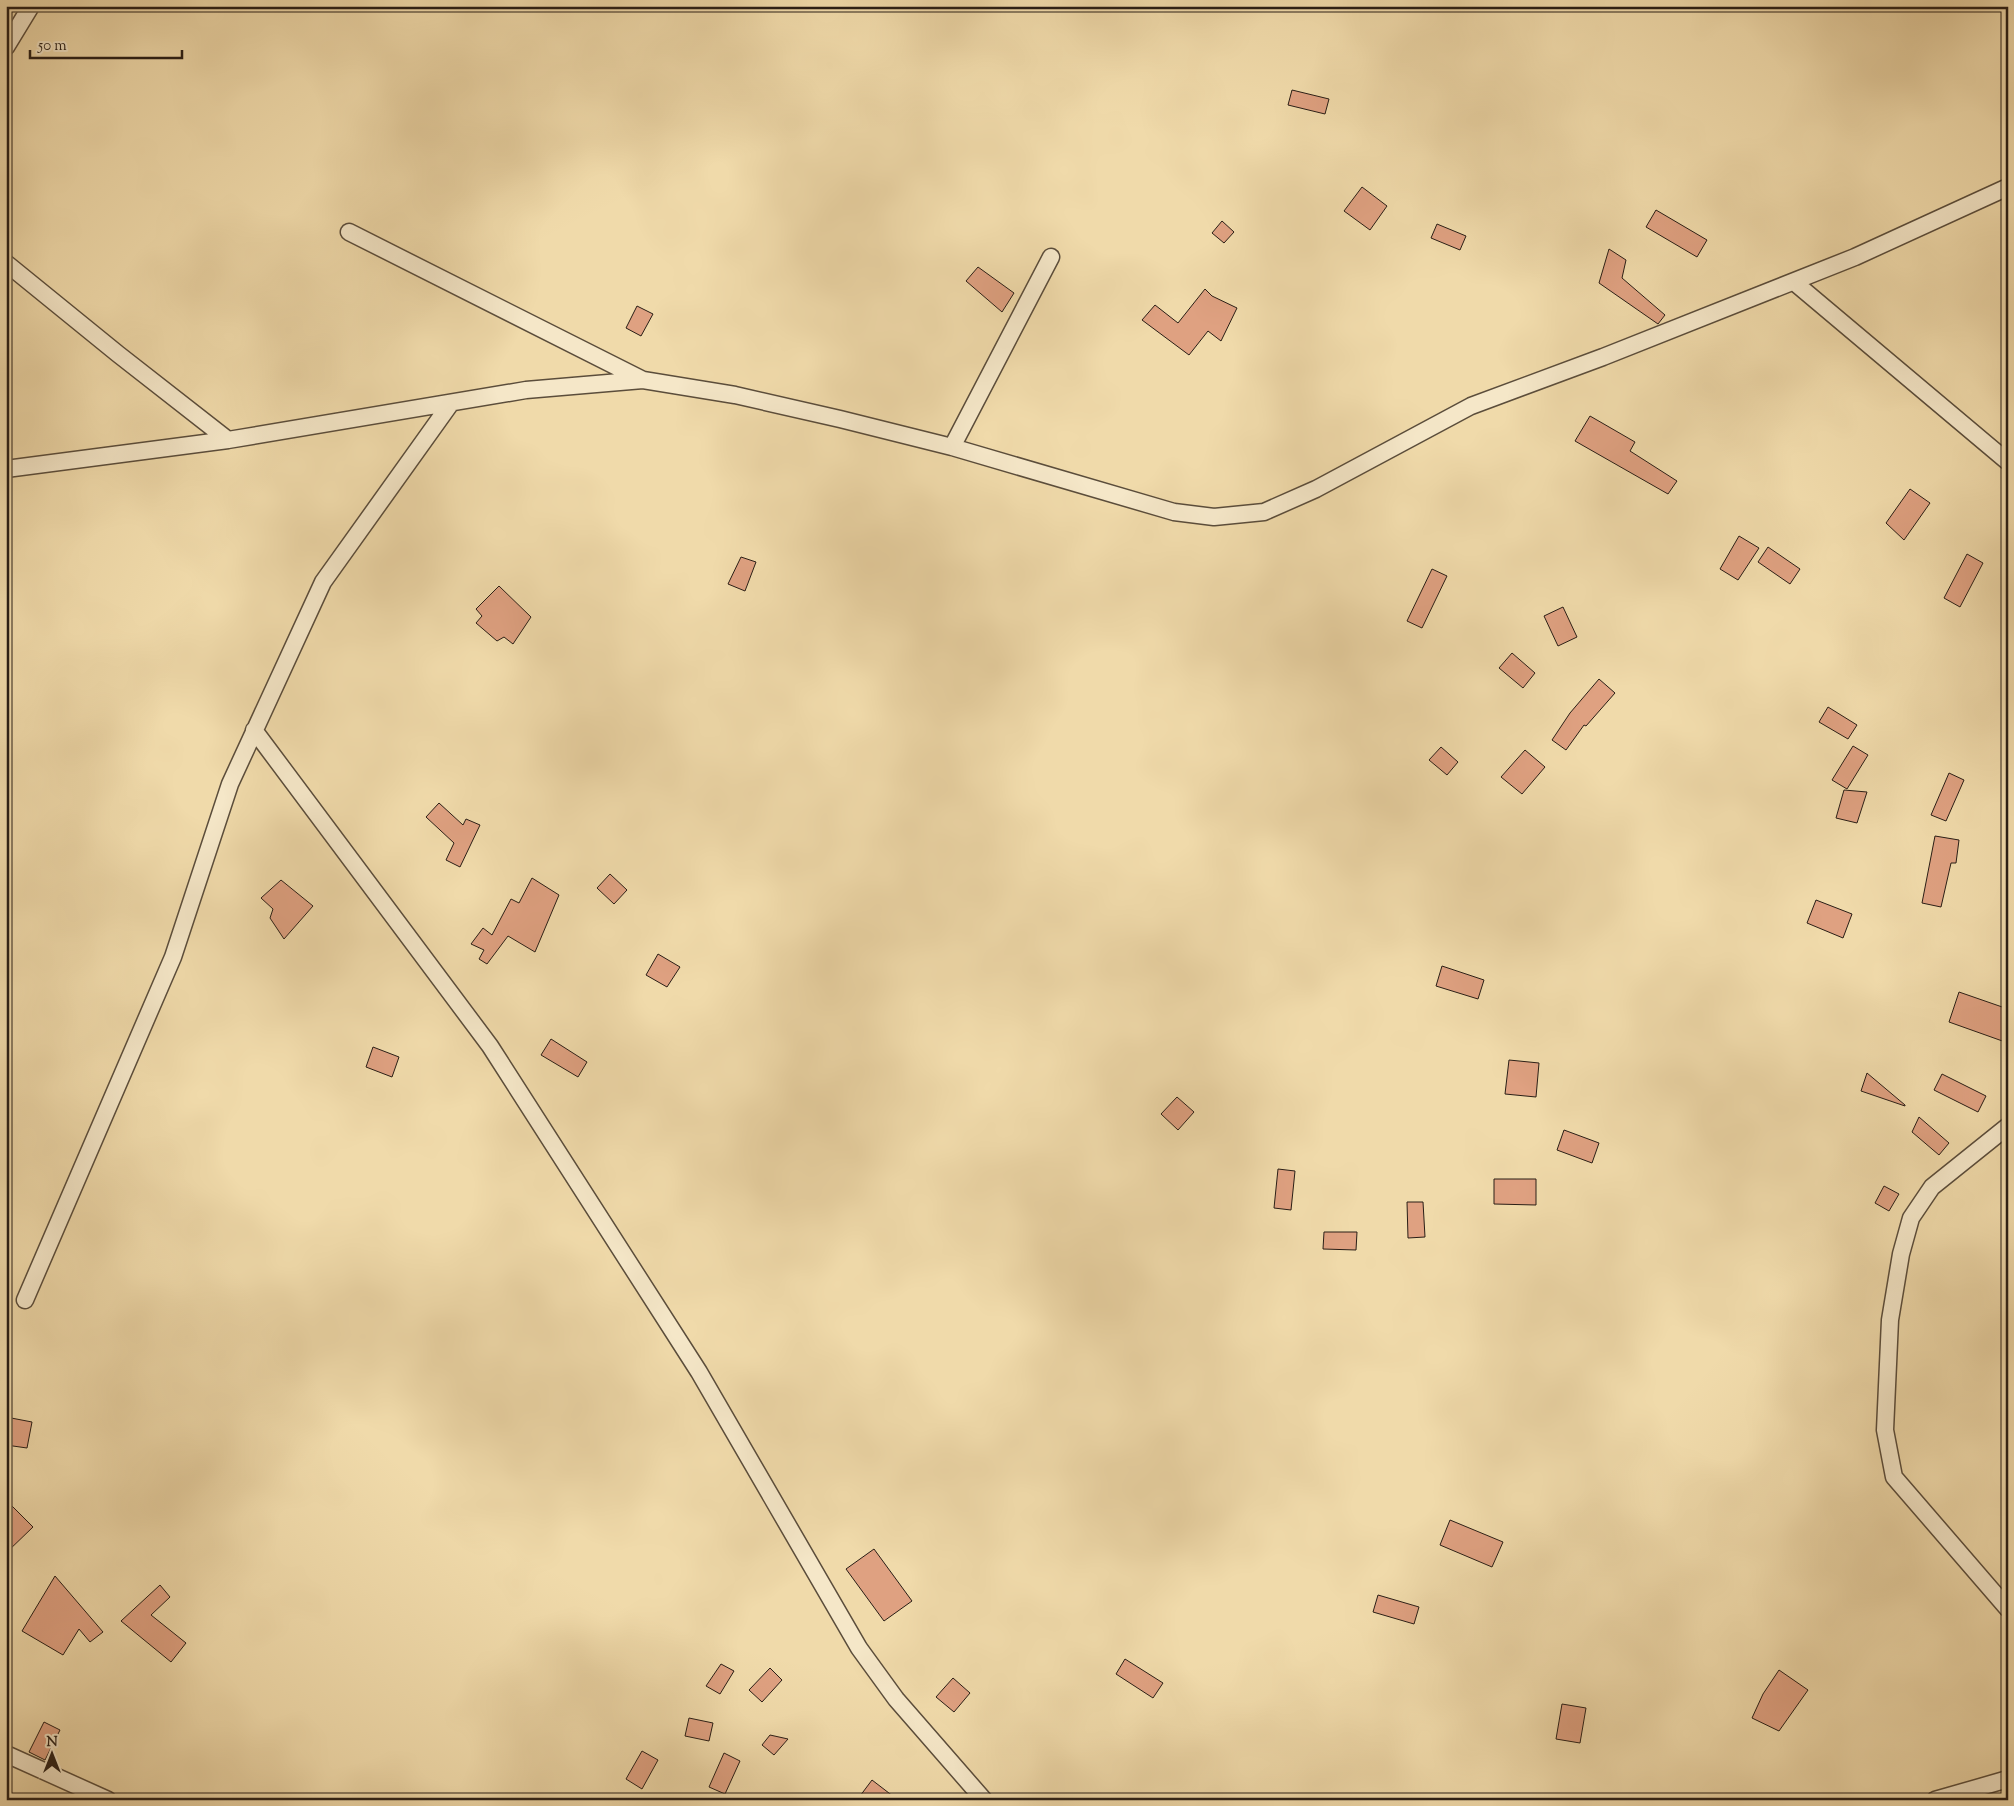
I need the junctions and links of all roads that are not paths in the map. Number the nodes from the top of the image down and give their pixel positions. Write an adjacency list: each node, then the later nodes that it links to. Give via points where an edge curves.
1 (31, 6): 2 (street)
2 (6, 47)
3 (2008, 187): 7 (street)
4 (349, 232): 8 (street)
5 (1052, 257): 11 (street)
6 (6, 263): 10 (street)
7 (1794, 282): 11 (street, via 1471,406 1316,489 1264,512 1214,517 1174,512); 12 (street)
8 (643, 380): 9 (street, via 526,390); 11 (street, via 735,395)
9 (451, 403): 10 (street); 14 (street, via 323,582)
10 (228, 440): 13 (street)
11 (952, 447)
12 (2008, 462)
13 (6, 469)
14 (254, 730): 16 (street, via 230,784 173,957); 21 (street, via 490,1046 699,1372 859,1648 896,1699)
15 (2008, 1126): 17 (street, via 1932,1188 1911,1218 1901,1254 1890,1320 1885,1430 1894,1477)
16 (25, 1300)
17 (2008, 1609)
18 (6, 1754): 20 (street)
19 (2008, 1779): 22 (street)
20 (108, 1800)
21 (984, 1800)
22 (1935, 1800)

